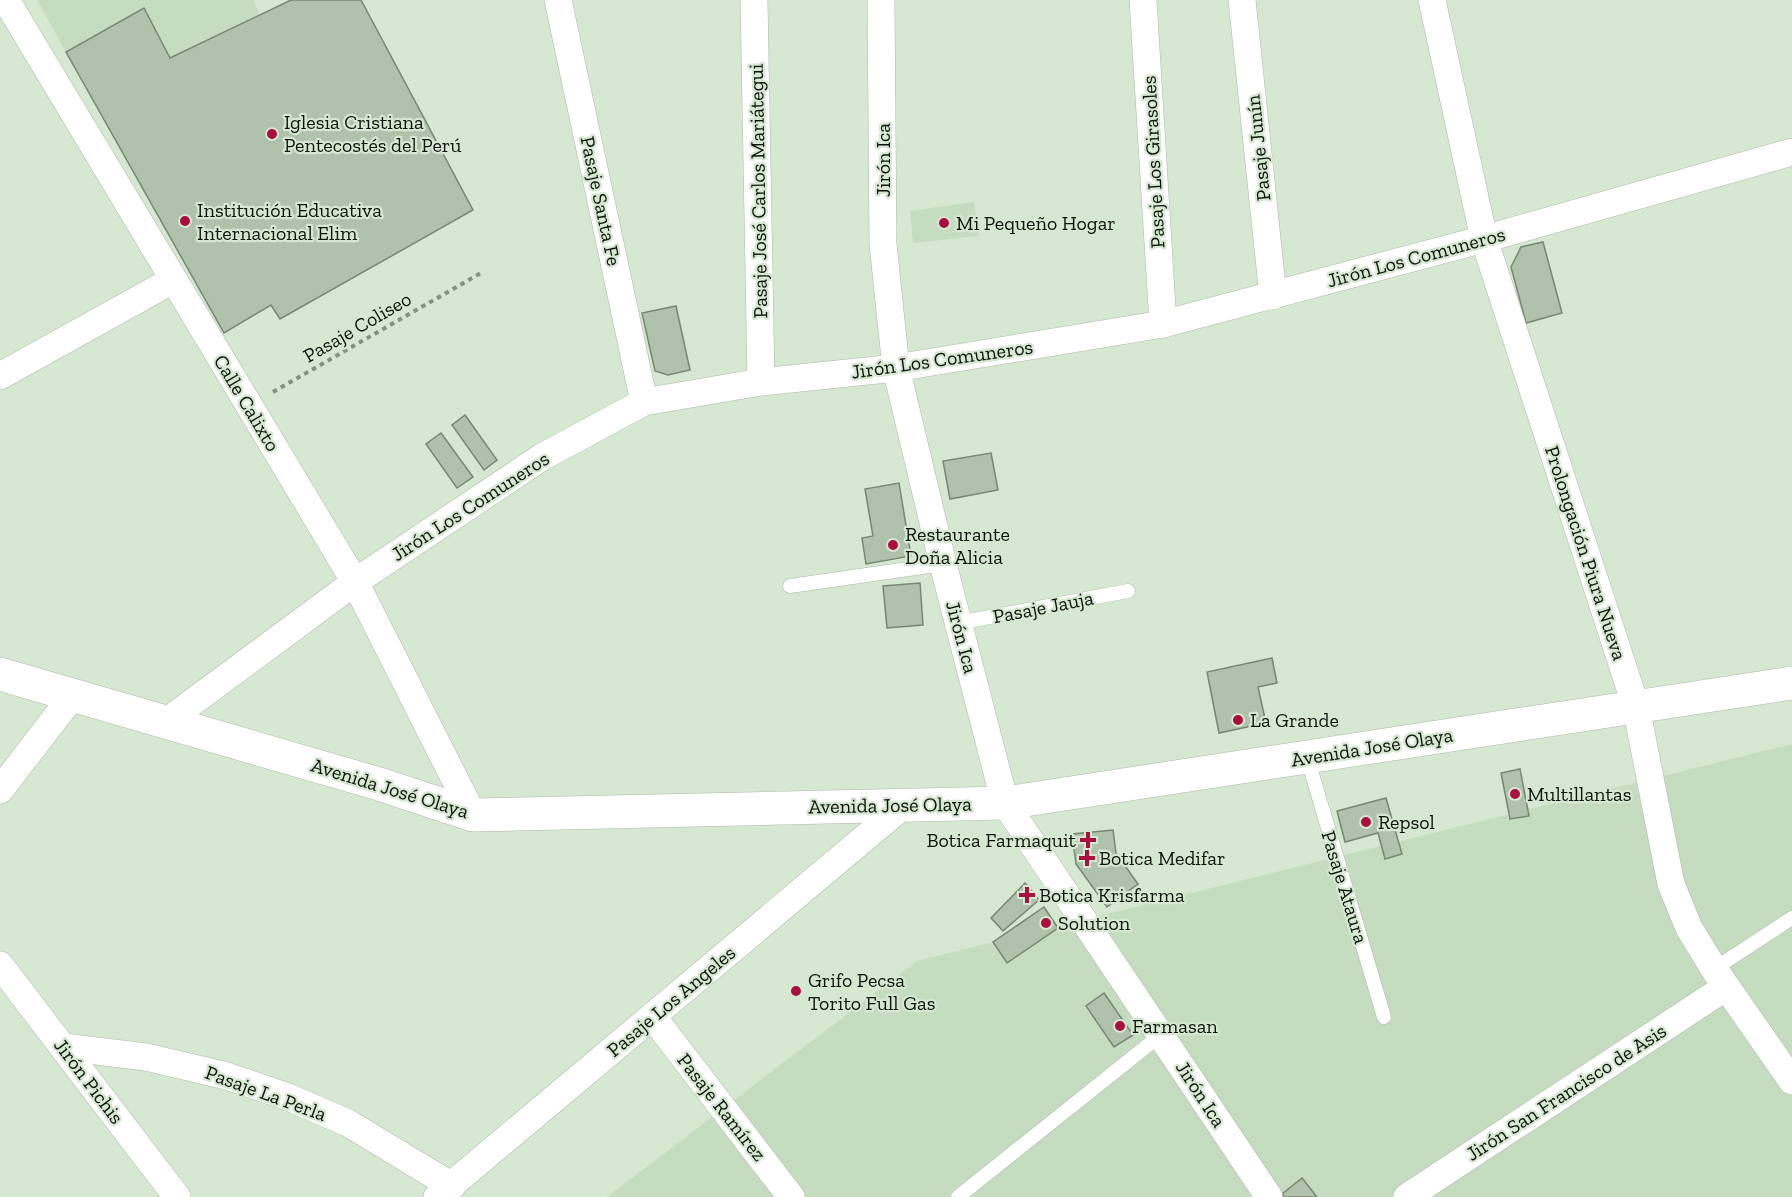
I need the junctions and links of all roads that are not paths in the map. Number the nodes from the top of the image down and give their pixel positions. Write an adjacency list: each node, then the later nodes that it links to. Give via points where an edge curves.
1 (6, 0): 10 (street, Calle Calixto)
2 (558, 0): 16 (street, Pasaje Santa Fe)
3 (754, 0): 15 (street, Pasaje José Carlos Mariátegui)
4 (881, 0): 13 (street, Jirón Ica, via 883,244)
5 (1143, 0): 12 (street, Pasaje Los Girasoles)
6 (1242, 0): 11 (street, Pasaje Junín)
7 (1432, 0): 9 (street, Prolongación Piura Nueva)
8 (1792, 152): 9 (street, Jirón Los Comuneros)
9 (1484, 239): 11 (street, Jirón Los Comuneros); 25 (street, Prolongación Piura Nueva)
10 (173, 280): 14 (street); 18 (street, Calle Calixto)
11 (1273, 296): 12 (street, Jirón Los Comuneros)
12 (1162, 324): 13 (street, Jirón Los Comuneros)
13 (896, 368): 15 (street, Jirón Los Comuneros); 17 (street, Jirón Ica)
14 (0, 376)
15 (761, 382): 16 (street, Jirón Los Comuneros)
16 (644, 402): 18 (street, Jirón Los Comuneros, via 542,457)
17 (942, 564): 19 (lane); 21 (street, Jirón Ica)
18 (355, 582): 26 (street, Jirón Los Comuneros); 31 (street, Calle Calixto)
19 (790, 586)
20 (1128, 591): 21 (lane, Pasaje Jauja)
21 (958, 623): 29 (street, Jirón Ica)
22 (0, 674): 24 (street, Avenida José Olaya)
23 (1792, 683): 25 (street, Avenida José Olaya)
24 (74, 694): 26 (street, Avenida José Olaya); 28 (street)
25 (1636, 707): 27 (street, Avenida José Olaya); 34 (street, Prolongación Piura Nueva, via 1671,884 1689,928)
26 (167, 722): 31 (street, Avenida José Olaya)
27 (1306, 757): 29 (street, Avenida José Olaya); 36 (lane, Pasaje Ataura)
28 (0, 790)
29 (1005, 803): 30 (street, Avenida José Olaya); 37 (street, Jirón Ica)
30 (904, 805): 31 (street, Avenida José Olaya); 35 (street, Pasaje Los Angeles)
31 (473, 815)
32 (1792, 918): 34 (lane)
33 (0, 965): 38 (street, Jirón Pichis)
34 (1720, 978): 39 (street, Prolongación Piura Nueva); 45 (street, Jirón San Francisco de Asis)
35 (652, 1017): 40 (street, Pasaje Los Angeles); 42 (street, Pasaje Ramírez)
36 (1384, 1017)
37 (1162, 1034): 43 (lane); 44 (street, Jirón Ica)
38 (64, 1047): 40 (street, Pasaje La Perla, via 170,1063 227,1076 288,1097 348,1123); 41 (street, Jirón Pichis)
39 (1792, 1081)
40 (444, 1192)
41 (177, 1197)
42 (791, 1197)
43 (958, 1197)
44 (1269, 1197)
45 (1407, 1197)

